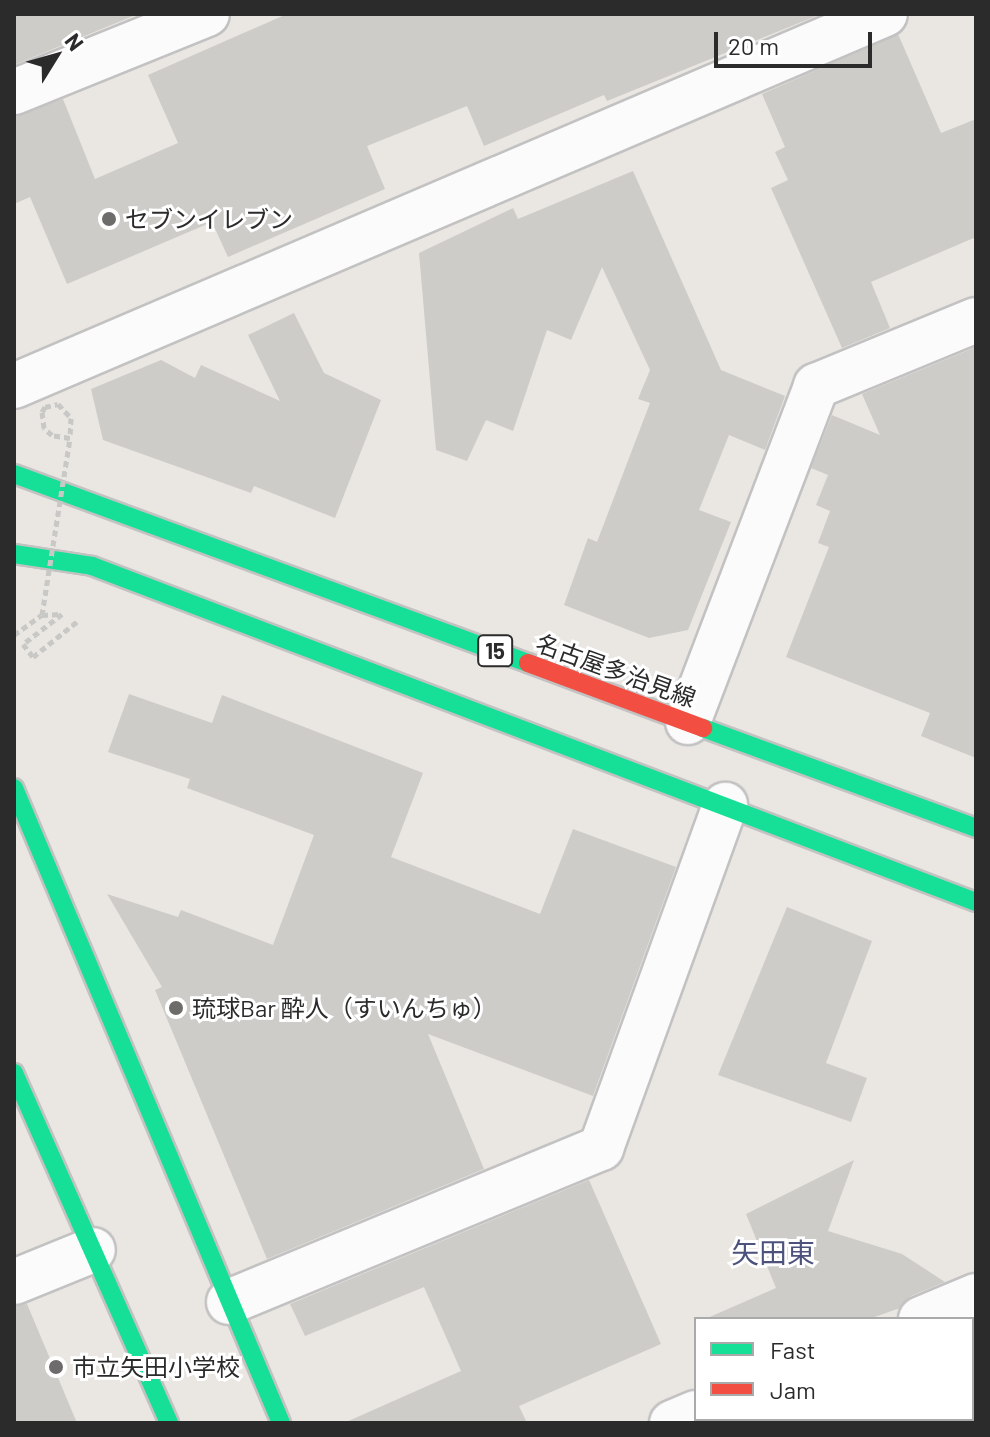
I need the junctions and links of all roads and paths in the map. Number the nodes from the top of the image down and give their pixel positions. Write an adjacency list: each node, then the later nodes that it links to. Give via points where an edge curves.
1 (207, 14): 3 (street)
2 (860, 18): 5 (street)
3 (14, 92)
4 (976, 320): 12 (street, via 816,386)
5 (14, 386)
6 (70, 438): 9 (path, bridge)
7 (14, 474): 12 (main road, 名古屋多治見線 / 15)
8 (14, 554): 14 (main road, via 92,566)
9 (42, 615): 10 (path, via 62,614 23,644 33,657); 11 (path, bridge)
10 (79, 620)
11 (14, 635)
12 (688, 722): 15 (main road, 名古屋多治見線 / 15)
13 (14, 788): 21 (main road)
14 (725, 805): 16 (main road); 21 (street, via 601,1148)
15 (976, 828)
16 (976, 902)
17 (14, 1073): 18 (main road)
18 (93, 1250): 19 (street); 24 (main road)
19 (14, 1282)
20 (976, 1296): 22 (street)
21 (229, 1302): 25 (main road)
22 (926, 1317)
23 (694, 1414): 26 (street)
24 (169, 1423)
25 (281, 1423)
26 (672, 1423)

